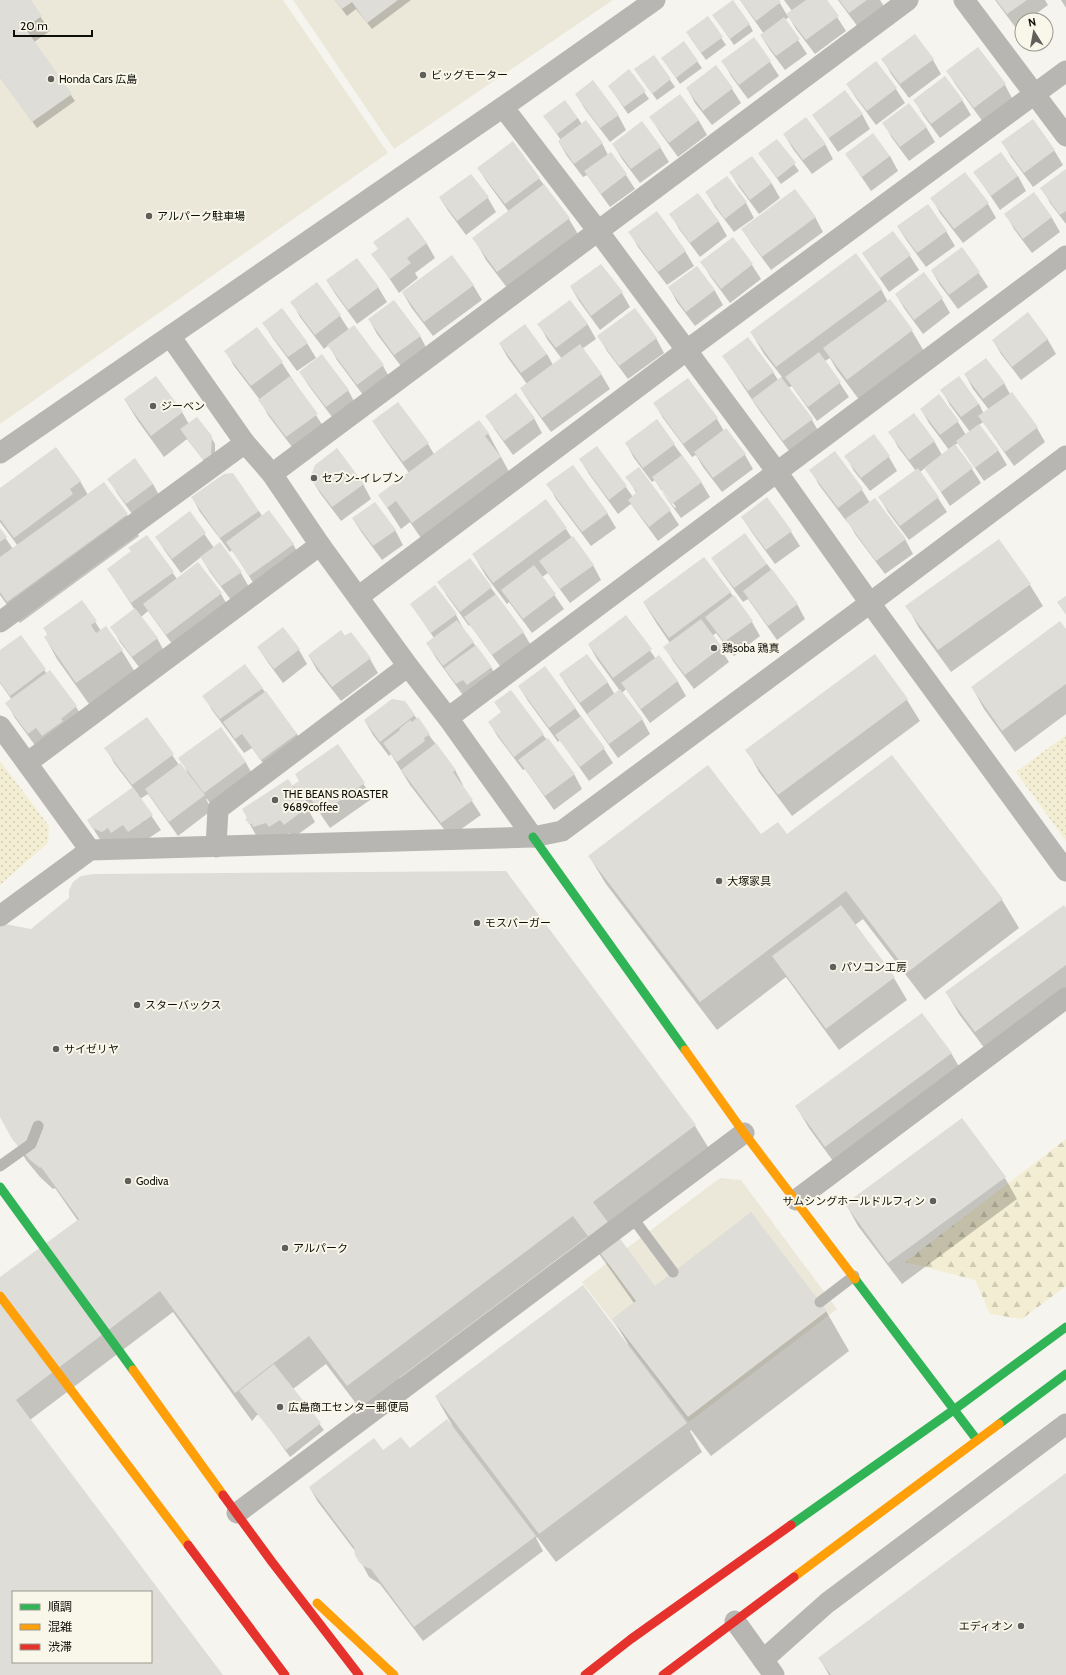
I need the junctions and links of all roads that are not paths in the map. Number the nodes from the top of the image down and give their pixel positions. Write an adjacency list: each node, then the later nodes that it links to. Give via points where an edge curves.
1 (655, 0): 6 (street)
2 (908, 0): 8 (street)
3 (964, 0): 5 (street)
4 (1066, 71): 5 (street)
5 (1034, 94): 7 (street); 11 (street)
6 (503, 107): 8 (street); 10 (street)
7 (1066, 136)
8 (598, 230): 11 (street); 16 (street)
9 (1066, 256): 15 (street)
10 (170, 336): 12 (street); 13 (street)
11 (687, 350): 15 (street); 18 (street)
12 (245, 443): 16 (street); 20 (street)
13 (0, 453)
14 (1066, 456): 19 (street)
15 (776, 472): 19 (street); 22 (street)
16 (272, 474): 17 (street)
17 (320, 545): 18 (street); 24 (street)
18 (358, 597): 21 (street)
19 (870, 603): 25 (street, via 562,831); 28 (street)
20 (0, 622)
21 (408, 666): 22 (street); 26 (street, via 218,809)
22 (448, 718): 25 (street)
23 (0, 726): 24 (street)
24 (27, 763): 27 (street)
25 (533, 837): 26 (street); 32 (street)
26 (216, 847): 27 (street)
27 (90, 850): 29 (street)
28 (1066, 871)
29 (0, 916)
30 (1066, 998): 35 (street)
31 (38, 1126): 33 (lane, via 31,1144)
32 (744, 1133): 35 (street); 36 (street)
33 (0, 1166)
34 (0, 1187): 46 (street)
35 (796, 1200): 38 (street)
36 (632, 1217): 37 (lane); 46 (street)
37 (673, 1272)
38 (854, 1276): 40 (lane); 43 (street)
39 (0, 1296): 49 (street)
40 (820, 1302)
41 (1066, 1326): 43 (street)
42 (1066, 1374): 45 (street)
43 (955, 1409): 45 (street); 50 (street)
44 (1066, 1424): 53 (street, via 827,1603)
45 (977, 1440): 48 (street)
46 (237, 1513): 47 (street)
47 (272, 1562): 56 (street); 57 (street)
48 (734, 1621): 51 (street); 53 (street)
49 (251, 1631): 54 (street); 55 (street)
50 (631, 1639): 58 (street); 59 (street)
51 (702, 1645): 52 (street); 60 (street)
52 (694, 1663)
53 (769, 1667)
54 (274, 1675)
55 (285, 1675)
56 (359, 1675)
57 (394, 1675)
58 (573, 1675)
59 (584, 1675)
60 (663, 1675)

